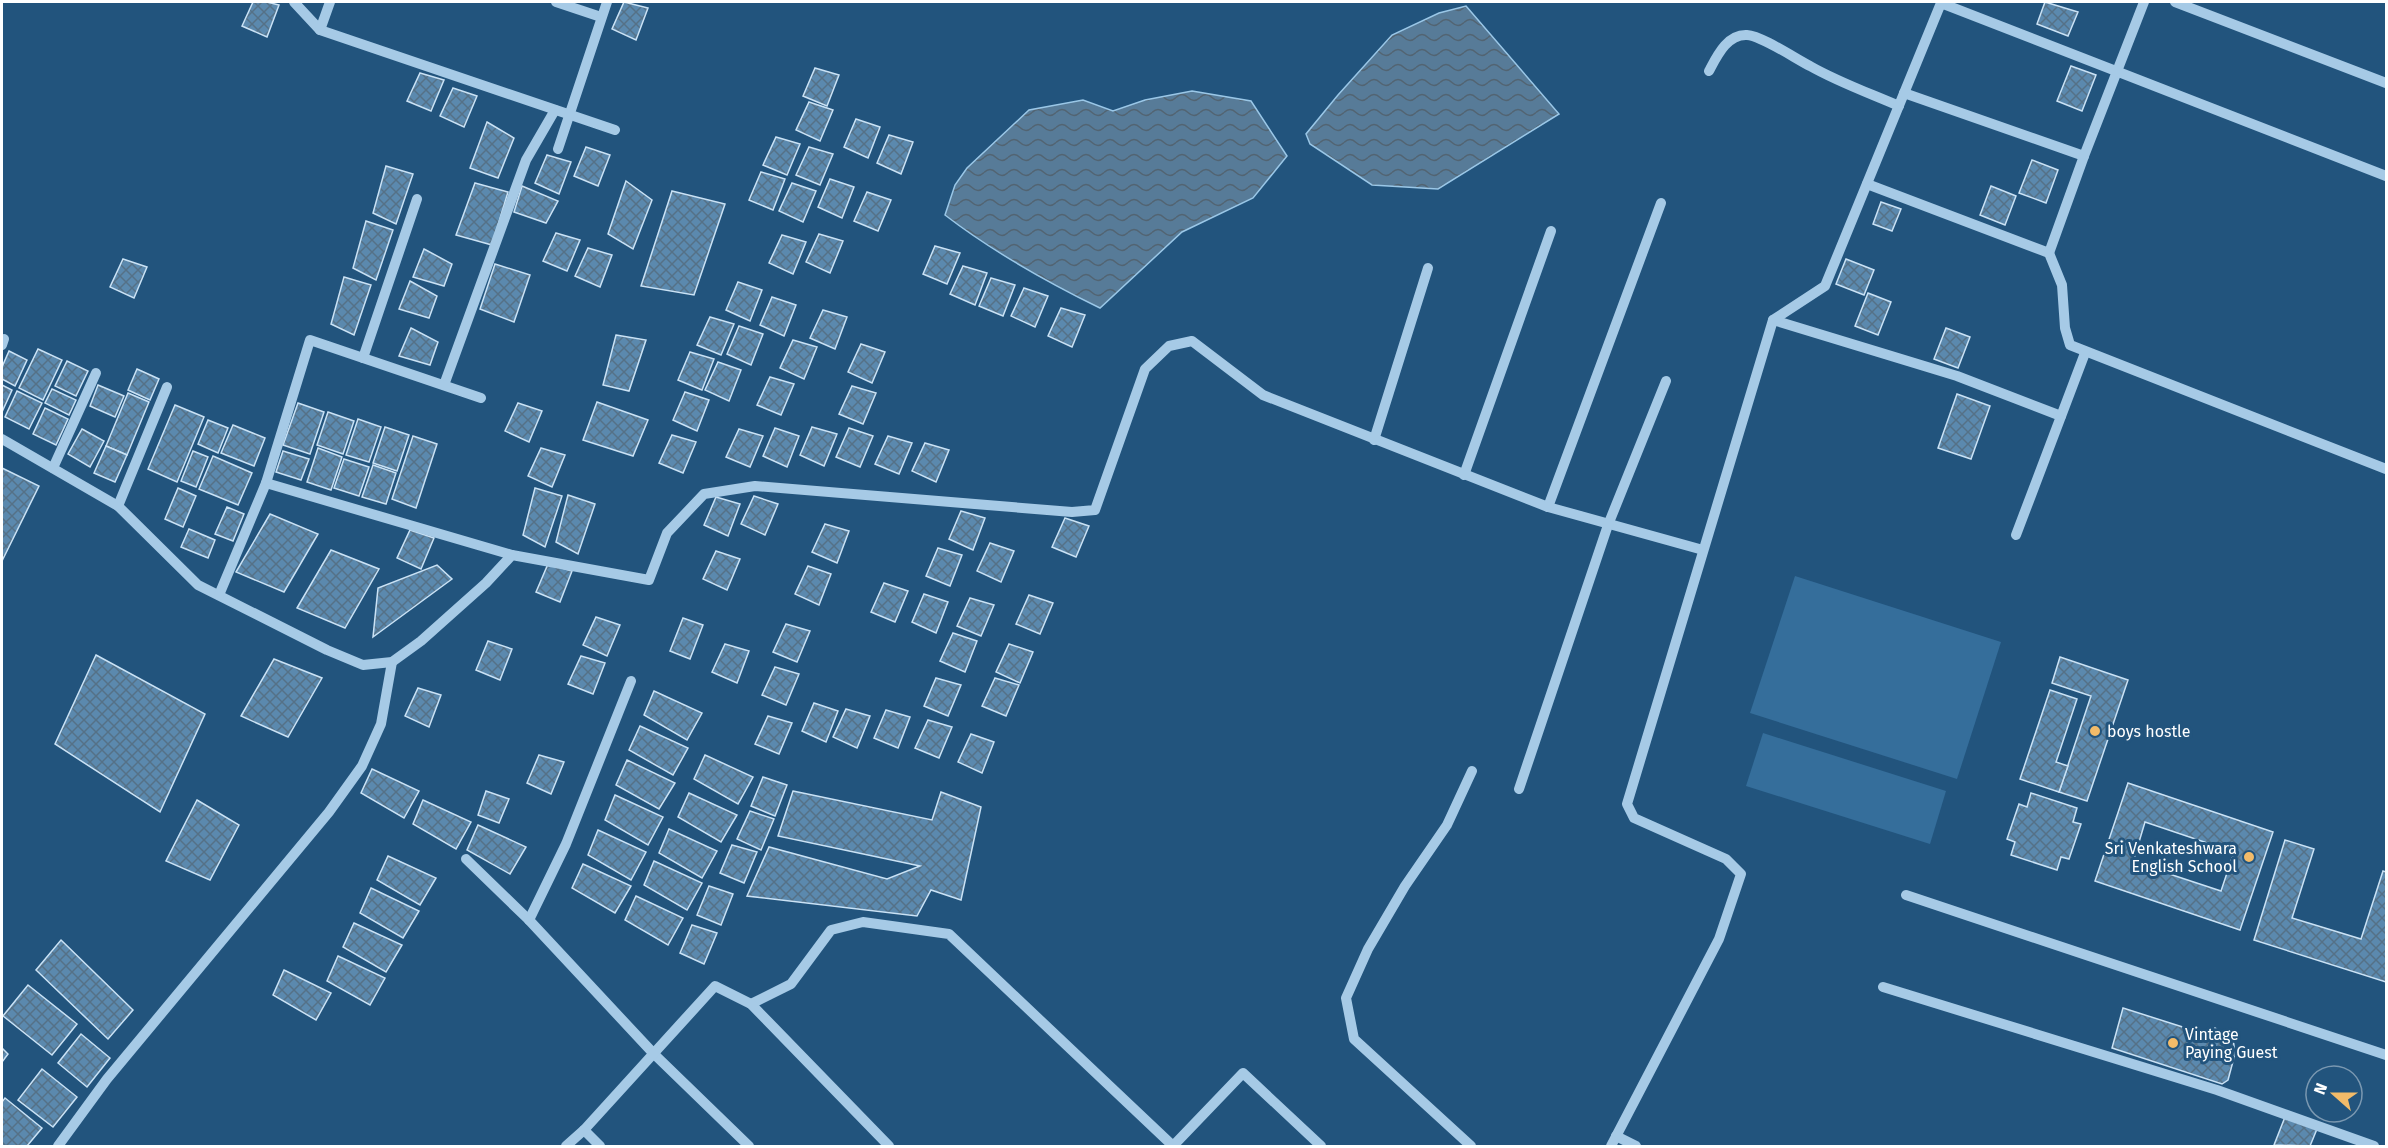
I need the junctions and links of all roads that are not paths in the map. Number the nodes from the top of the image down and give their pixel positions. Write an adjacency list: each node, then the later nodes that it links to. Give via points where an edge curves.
1 (294, 2): 9 (street)
2 (330, 2): 9 (street)
3 (556, 2): 8 (street)
4 (607, 2): 8 (street)
5 (1940, 2): 11 (street); 13 (street)
6 (2144, 2): 11 (street)
7 (2175, 2): 12 (street)
8 (602, 17): 16 (street)
9 (320, 30): 15 (street)
10 (1709, 71): 14 (street, via 1730,40 1748,35)
11 (2116, 72): 19 (street); 20 (street)
12 (2386, 83)
13 (1904, 93): 14 (street); 19 (street)
14 (1899, 106): 21 (street)
15 (555, 110): 16 (street); 32 (street, via 526,160)
16 (570, 115): 17 (street); 18 (street)
17 (615, 130)
18 (558, 149)
19 (2084, 156): 25 (street)
20 (2386, 176)
21 (1867, 184): 25 (street); 27 (street, via 1825,286)
22 (417, 199): 29 (street)
23 (1661, 203): 43 (street)
24 (1551, 231): 40 (street)
25 (2049, 254): 28 (street, via 2062,285 2070,345)
26 (1428, 268): 37 (street)
27 (1773, 320): 35 (street, via 1957,376); 46 (street)
28 (2085, 352): 35 (street); 39 (street)
29 (363, 358): 32 (street); 41 (street, via 310,340)
30 (96, 373): 38 (street)
31 (1666, 381): 44 (street)
32 (444, 385): 34 (street)
33 (167, 387): 42 (street)
34 (482, 398)
35 (2061, 416): 45 (street)
36 (2, 439): 38 (street)
37 (1374, 440): 40 (street); 47 (street, via 1263,395 1192,340 1169,346 1145,369 1095,510 1072,512 755,486 704,494 668,533 649,580)
38 (53, 468): 42 (street)
39 (2386, 469)
40 (1464, 475): 43 (street)
41 (266, 483): 47 (street); 48 (street)
42 (118, 506): 48 (street, via 198,585)
43 (1548, 507): 44 (street)
44 (1608, 525): 46 (street); 52 (street)
45 (2016, 536)
46 (1703, 550): 61 (street, via 1627,804 1634,818 1726,860 1741,874 1719,939)
47 (512, 555): 49 (street, via 421,641)
48 (219, 595): 49 (street, via 363,665)
49 (392, 662): 62 (street, via 381,724 362,766 329,812 107,1079)
50 (631, 681): 55 (street, via 566,844)
51 (1472, 771): 69 (street, via 1447,825 1368,949 1346,998 1354,1039)
52 (1519, 789)
53 (466, 859): 55 (street)
54 (1906, 895): 59 (street)
55 (529, 920): 58 (street)
56 (1883, 987): 72 (street, via 2217,1090)
57 (752, 1004): 58 (street, via 716,986); 66 (street); 67 (street, via 791,984 831,930 863,921 949,934)
58 (654, 1054): 60 (street); 65 (street)
59 (2386, 1055)
60 (584, 1131): 63 (street); 64 (street)
61 (1616, 1136): 70 (street); 71 (street)
62 (58, 1146)
63 (566, 1146)
64 (600, 1146)
65 (749, 1146)
66 (889, 1146)
67 (1173, 1146): 68 (street, via 1242,1073)
68 (1321, 1146)
69 (1471, 1146)
70 (1611, 1146)
71 (1636, 1146)
72 (2374, 1146)

